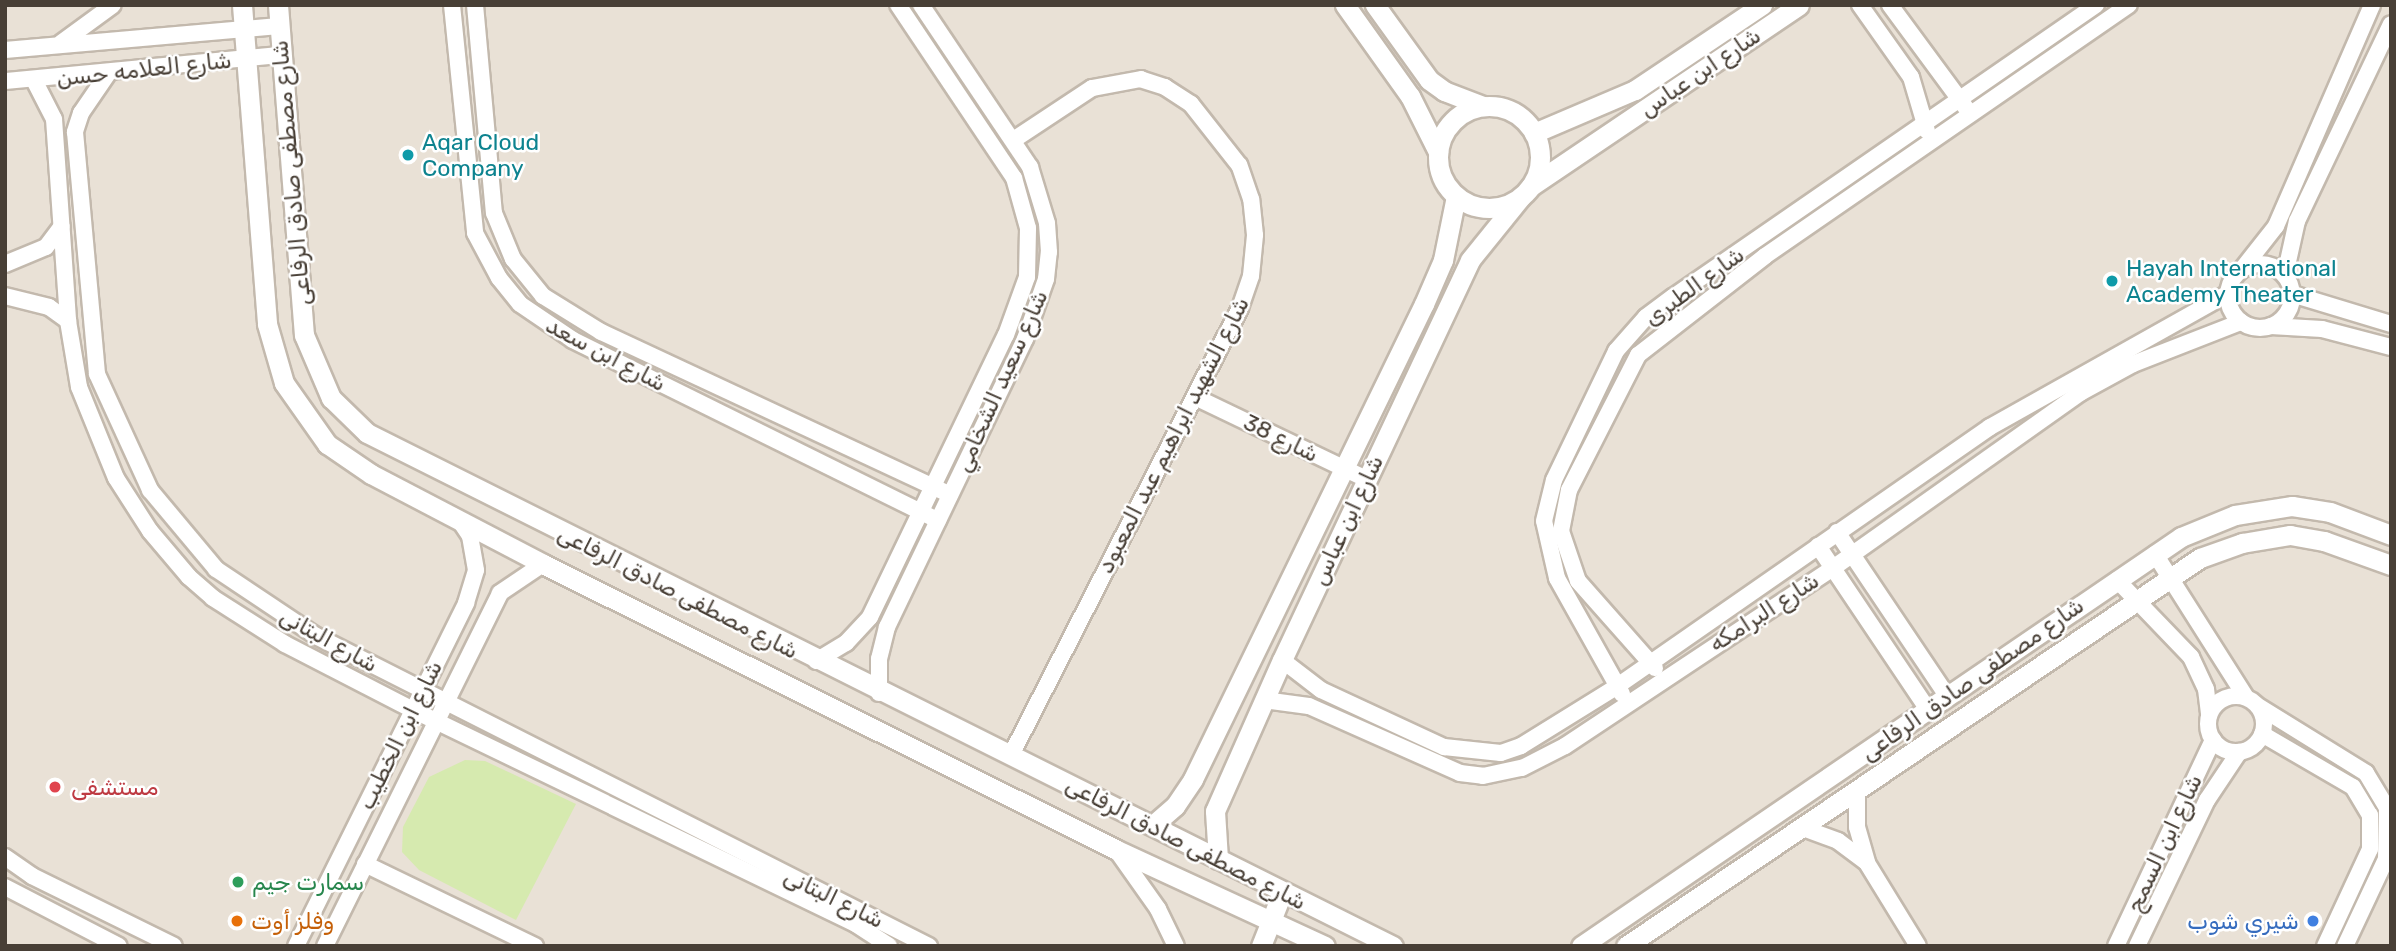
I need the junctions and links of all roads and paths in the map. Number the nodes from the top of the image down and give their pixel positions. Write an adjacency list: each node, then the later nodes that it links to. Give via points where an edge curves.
1 (113, 5): 20 (street)
2 (242, 5): 19 (street, شارع مصطفى صادق الرفاعى)
3 (278, 5): 18 (street, شارع مصطفى صادق الرفاعى)
4 (452, 5): 28 (street, شارع ابن سعد)
5 (475, 5): 27 (street, شارع ابن سعد)
6 (921, 5): 33 (street, شارع سعيد الشخامي)
7 (1345, 5): 35 (street, via 1410,96)
8 (1375, 5): 29 (street, via 1430,80 1444,91)
9 (1762, 5): 32 (street, شارع ابن عباس, via 1635,90)
10 (1799, 5): 36 (street, شارع ابن عباس)
11 (1860, 5): 31 (street, via 1911,77)
12 (1890, 5): 30 (street)
13 (2096, 5): 30 (street, شارع الطبرى)
14 (2129, 5): 30 (street, شارع الطبرى)
15 (2372, 5): 40 (street, via 2276,226)
16 (900, 6): 57 (street, شارع سعيد الشخامي, via 1005,163 1023,201 1028,228 1029,254 1021,297)
17 (2391, 24): 41 (street, via 2297,221)
18 (279, 26): 19 (street, شارع العلامه حسن); 22 (street, شارع مصطفى صادق الرفاعى)
19 (244, 30): 20 (street, شارع العلامه حسن); 23 (street, شارع مصطفى صادق الرفاعى)
20 (60, 44): 21 (street, شارع العلامه حسن)
21 (5, 50)
22 (282, 55): 23 (street, شارع العلامه حسن); 74 (street, شارع مصطفى صادق الرفاعى, via 304,335 331,398 367,433 396,450)
23 (246, 59): 24 (street, شارع العلامه حسن); 61 (street, شارع مصطفى صادق الرفاعى, via 267,324 284,383 310,424 348,461)
24 (107, 75): 25 (street, شارع العلامه حسن); 78 (street, شارع البتانى, via 81,113 75,152 97,374 131,457 150,490 216,569 316,636)
25 (34, 80): 26 (street, شارع العلامه حسن); 38 (street, شارع البتانى, via 54,119)
26 (5, 82)
27 (481, 99): 28 (street); 57 (street, شارع ابن سعد, via 494,213 513,259 543,296 601,331)
28 (460, 100): 59 (street, شارع ابن سعد, via 475,233 499,278 531,314 573,340)
29 (1483, 106): 32 (street, via 1513,111); 35 (street, via 1469,109 1448,126)
30 (1965, 106): 31 (street, شارع الطبرى); 34 (street, شارع الطبرى)
31 (1926, 124): 34 (street); 42 (street, شارع الطبرى)
32 (1534, 132): 36 (street, via 1540,159)
33 (1015, 139): 52 (street, شارع الشهيد ابراهيم عبد المعبود, via 1092,88 1141,79 1166,87 1191,104 1239,165 1251,199 1255,235 1251,276); 58 (street, شارع سعيد الشخامي, via 1041,195 1047,223 1046,279 1025,339)
34 (1929, 142): 46 (street, شارع الطبرى)
35 (1438, 152): 37 (street, via 1439,169)
36 (1526, 192): 37 (street, via 1488,208); 56 (street, شارع ابن عباس, via 1470,260)
37 (1456, 196): 55 (street, شارع ابن عباس, via 1443,260)
38 (62, 226): 39 (street, via 46,247); 47 (street, شارع البتانى)
39 (5, 264)
40 (2243, 268): 41 (street, via 2265,264); 43 (street)
41 (2285, 275): 44 (street)
42 (1686, 288): 46 (street); 77 (street, شارع الطبرى, via 1646,317 1616,351 1546,502 1546,541 1557,578)
43 (2227, 294): 48 (street, via 2228,304); 53 (street, شارع البرامكه)
44 (2292, 294): 49 (street); 50 (street, via 2289,310)
45 (5, 296): 47 (street, via 50,307)
46 (1696, 307): 75 (street, شارع الطبرى, via 1638,355 1569,490 1562,513 1564,550 1578,581)
47 (68, 321): 85 (street, شارع البتانى, via 79,387 103,453 131,504 168,555 213,598 258,628)
48 (2241, 322): 50 (street); 54 (street, شارع البرامكه, via 2112,374)
49 (2391, 324)
50 (2271, 326): 51 (street, via 2322,329)
51 (2391, 347)
52 (1195, 397): 55 (street, شارع 38); 92 (street, شارع الشهيد ابراهيم عبد المعبود)
53 (1990, 427): 54 (street); 62 (street, شارع البرامكه)
54 (2001, 446): 65 (street, شارع البرامكه)
55 (1345, 468): 56 (street, شارع 38); 94 (street, شارع ابن عباس, via 1193,779 1175,806)
56 (1366, 479): 73 (street, شارع ابن عباس)
57 (930, 486): 58 (street, شارع ابن سعد); 59 (street, شارع سعيد الشخامي)
58 (950, 495): 60 (street, شارع سعيد الشخامي)
59 (919, 512): 60 (street, شارع ابن سعد); 74 (street, شارع سعيد الشخامي, via 870,617 846,643)
60 (938, 520): 79 (street, شارع سعيد الشخامي, via 887,627 879,659)
61 (460, 521): 67 (street, شارع مصطفى صادق الرفاعى); 78 (street, شارع ابن الخطيب, via 470,536 476,570 473,586)
62 (1837, 532): 64 (street, شارع البرامكه); 65 (street)
63 (2391, 536): 66 (street, شارع مصطفى صادق الرفاعى, via 2306,506 2269,508 2208,524)
64 (1818, 546): 69 (street); 75 (street, شارع البرامكه)
65 (1851, 554): 69 (street, شارع البرامكه); 80 (street)
66 (2155, 554): 70 (street); 71 (street, شارع مصطفى صادق الرفاعى)
67 (543, 564): 83 (street, شارع ابن الخطيب, via 500,593); 96 (street, شارع مصطفى صادق الرفاعى)
68 (2391, 565): 70 (street, شارع مصطفى صادق الرفاعى, via 2325,541 2290,535 2220,549)
69 (1833, 568): 76 (street, شارع البرامكه); 86 (street)
70 (2171, 578): 72 (street, شارع مصطفى صادق الرفاعى); 82 (street)
71 (2118, 580): 72 (street); 80 (street, شارع مصطفى صادق الرفاعى)
72 (2136, 602): 87 (street, via 2178,639 2191,657 2206,689); 93 (street, شارع مصطفى صادق الرفاعى)
73 (1282, 660): 77 (street, شارع البرامكه, via 1309,683 1411,733 1451,749 1480,753 1501,753 1530,742); 81 (street, شارع ابن عباس)
74 (816, 661): 79 (street, شارع مصطفى صادق الرفاعى)
75 (1650, 661): 76 (street, شارع الطبرى); 77 (street, شارع البرامكه)
76 (1664, 677): 84 (street, شارع البرامكه)
77 (1616, 687): 84 (street, شارع الطبرى)
78 (422, 691): 83 (street, شارع البتانى); 85 (street, شارع ابن الخطيب)
79 (879, 693): 92 (street, شارع مصطفى صادق الرفاعى)
80 (1947, 695): 86 (street, شارع مصطفى صادق الرفاعى)
81 (1264, 700): 84 (street, شارع البرامكه, via 1309,706 1439,766 1483,776 1503,774 1542,758); 98 (street, شارع ابن عباس, via 1215,811)
82 (2251, 701): 87 (street, via 2223,698); 89 (street, via 2264,720); 124 (street, via 2366,773 2387,808 2386,859)
83 (446, 702): 88 (street, شارع ابن الخطيب); 104 (street, شارع البتانى)
84 (1627, 703)
85 (413, 710): 88 (street, شارع البتانى); 109 (street, شارع ابن الخطيب)
86 (1928, 710): 118 (street, شارع مصطفى صادق الرفاعى)
87 (2209, 715): 90 (street)
88 (436, 721): 100 (street, شارع ابن الخطيب); 104 (street, شارع البتانى)
89 (2262, 734): 91 (street, via 2253,746); 123 (street, via 2353,787 2370,815 2370,849)
90 (2213, 740): 91 (street, via 2224,750); 121 (street, شارع ابن السمح)
91 (2239, 752): 122 (street, شارع ابن السمح, via 2207,800)
92 (1011, 755): 94 (street, شارع مصطفى صادق الرفاعى)
93 (1857, 793): 95 (street, شارع مصطفى صادق الرفاعى); 99 (street, via 1857,827)
94 (1153, 825): 98 (street, شارع مصطفى صادق الرفاعى)
95 (1803, 828): 99 (street, via 1838,841); 119 (street, شارع مصطفى صادق الرفاعى)
96 (1115, 849): 105 (street, شارع مصطفى صادق الرفاعى); 114 (street, via 1158,909)
97 (5, 857): 108 (street, via 32,876)
98 (1218, 859): 102 (street, شارع مصطفى صادق الرفاعى)
99 (1867, 863): 120 (street)
100 (365, 864): 110 (street, شارع ابن الخطيب); 111 (street)
101 (5, 887): 107 (street)
102 (1282, 893): 103 (street, شارع مصطفى صادق الرفاعى); 105 (street)
103 (1311, 907): 106 (street); 117 (street, شارع مصطفى صادق الرفاعى)
104 (862, 918): 112 (street, شارع البتانى); 113 (street, شارع البتانى)
105 (1271, 922): 106 (street, شارع مصطفى صادق الرفاعى); 115 (street)
106 (1296, 940): 116 (street, شارع مصطفى صادق الرفاعى)
107 (119, 946)
108 (174, 946)
109 (296, 946)
110 (325, 946)
111 (535, 946)
112 (889, 946)
113 (929, 946)
114 (1176, 946)
115 (1261, 946)
116 (1325, 946)
117 (1393, 946)
118 (1581, 946)
119 (1626, 946)
120 (1918, 946)
121 (2116, 946)
122 (2137, 946)
123 (2325, 946)
124 (2345, 946)

